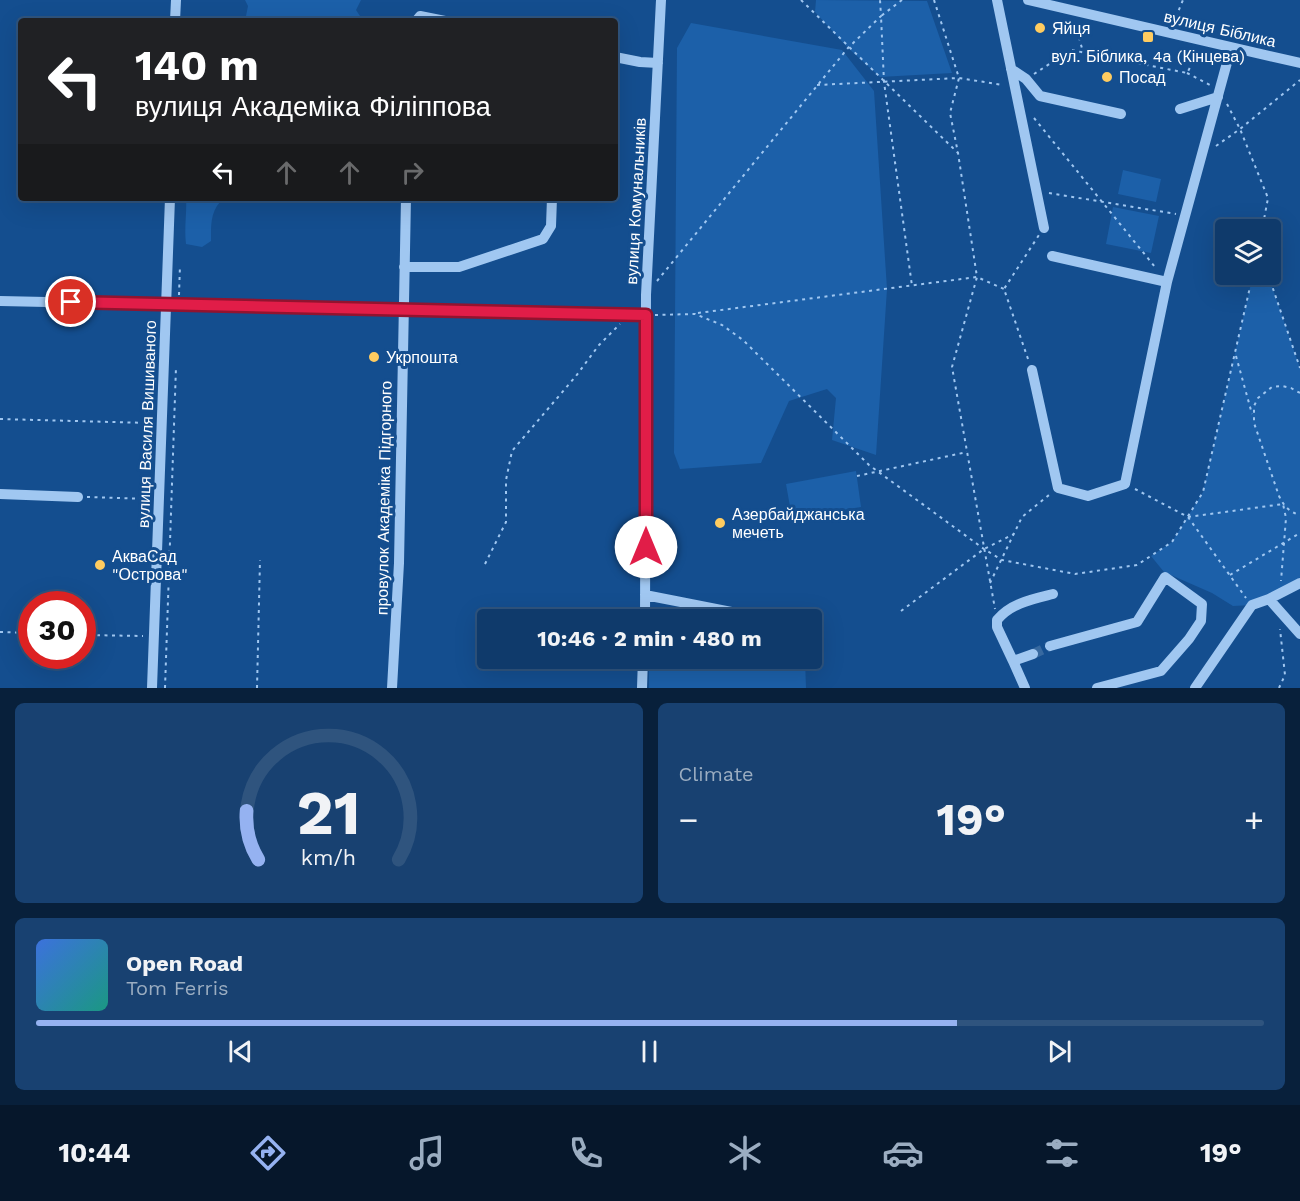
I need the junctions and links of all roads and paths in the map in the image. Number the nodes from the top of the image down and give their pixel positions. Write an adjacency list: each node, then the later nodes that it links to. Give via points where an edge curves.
1 (176, 0): 11 (street)
2 (661, 0): 19 (street, вулиця Комунальників)
3 (801, 0): 14 (path)
4 (880, 0): 10 (path)
5 (902, 0): 10 (path)
6 (934, 0): 23 (path)
7 (996, 0): 21 (street)
8 (1028, 0): 15 (street, вулиця Біблика)
9 (1183, 0): 13 (path)
10 (881, 16): 14 (path); 26 (path)
11 (175, 18)
12 (1075, 23): 16 (path)
13 (1173, 24)
14 (848, 48): 26 (path); 27 (path)
15 (1231, 48): 20 (street, вулиця Біблика); 29 (street)
16 (1083, 52): 22 (path); 24 (path, via 1071,50)
17 (1198, 53): 22 (path)
18 (618, 58): 19 (street)
19 (658, 63): 53 (street, вулиця Комунальників)
20 (1300, 63)
21 (1011, 69): 24 (street); 28 (street)
22 (1186, 73): 29 (path)
23 (959, 78): 26 (path); 28 (path); 34 (path, via 950,113)
24 (1026, 79): 32 (street, via 1040,96)
25 (1300, 80): 33 (path)
26 (884, 82): 27 (path); 34 (path); 51 (path)
27 (817, 86): 53 (path)
28 (1015, 87): 36 (street)
29 (1219, 93): 30 (street); 33 (path); 35 (street)
30 (1180, 109)
31 (1031, 114): 40 (path)
32 (1121, 114)
33 (1240, 129): 35 (path); 42 (path, via 1268,198)
34 (958, 153): 47 (path)
35 (1202, 156): 41 (street)
36 (1036, 191): 40 (path); 43 (street)
37 (170, 201): 55 (street, вулиця Василя Вишиваного)
38 (406, 201): 46 (street, провулок Академіка Підгорного)
39 (552, 201): 46 (street, via 551,226 543,239 459,267)
40 (1102, 202): 41 (path); 48 (path)
41 (1185, 216): 48 (street)
42 (1265, 219)
43 (1044, 228): 52 (path)
44 (1052, 256): 48 (street)
45 (180, 266): 56 (path)
46 (404, 267): 57 (street, провулок Академіка Підгорного)
47 (977, 277): 51 (path); 52 (path); 69 (path, via 952,367)
48 (1167, 282): 72 (street)
49 (1250, 285): 61 (path)
50 (1272, 285): 63 (path)
51 (912, 286): 58 (path)
52 (1004, 289): 64 (path)
53 (646, 295): 60 (street, вулиця Комунальників)
54 (0, 301): 55 (street)
55 (166, 304): 56 (street); 67 (street, вулиця Василя Вишиваного)
56 (178, 304): 57 (street)
57 (403, 310): 59 (street); 112 (street, провулок Академіка Підгорного, via 399,563)
58 (695, 314): 60 (path); 70 (path, via 722,325 743,340)
59 (629, 315): 60 (street); 86 (path, via 599,345 512,451 506,480 507,522)
60 (646, 315): 92 (street, вулиця Комунальників)
61 (1235, 353): 68 (path); 79 (path, via 1203,492)
62 (176, 362): 110 (path)
63 (1300, 368)
64 (1032, 370): 73 (street)
65 (1300, 393): 68 (path, via 1282,386 1264,392 1254,406)
66 (0, 419): 67 (path)
67 (162, 423): 76 (street, вулиця Василя Вишиваного)
68 (1254, 423): 77 (path)
69 (967, 452): 70 (path); 83 (path)
70 (877, 471): 71 (path); 83 (path)
71 (856, 476)
72 (1125, 483): 73 (street, via 1088,496); 79 (path)
73 (1058, 488): 81 (path, via 1022,517)
74 (0, 495): 75 (street)
75 (78, 497): 76 (path)
76 (159, 500): 103 (street, вулиця Василя Вишиваного)
77 (1283, 504): 78 (path); 79 (path); 82 (path)
78 (1300, 514)
79 (1188, 517): 85 (path, via 1172,542 1137,565 1075,574); 87 (path)
80 (1300, 533): 82 (path)
81 (1014, 534): 83 (path); 85 (path)
82 (1284, 542): 87 (path); 90 (path)
83 (984, 549): 85 (path); 98 (path)
84 (261, 560): 111 (path)
85 (1002, 560): 88 (path)
86 (485, 564)
87 (1230, 576): 94 (path)
88 (990, 583)
89 (1300, 583): 90 (street)
90 (1281, 593): 93 (street)
91 (1053, 594): 106 (street, via 1025,601 997,620)
92 (645, 595): 95 (street, вулиця Комунальників); 96 (street)
93 (1269, 599): 94 (street); 97 (street)
94 (1252, 605): 115 (street)
95 (645, 609)
96 (714, 609)
97 (1278, 610): 102 (street); 116 (path, via 1285,675)
98 (901, 611)
99 (0, 632): 100 (path)
100 (18, 633)
101 (96, 634): 103 (path)
102 (1300, 634)
103 (154, 636): 109 (street, вулиця Василя Вишиваного)
104 (1050, 646): 114 (street, via 1137,622 1165,577 1202,604 1201,621 1161,671)
105 (1033, 654): 106 (street)
106 (1013, 661): 108 (street)
107 (643, 669): 113 (street)
108 (1023, 687)
109 (152, 688)
110 (165, 688)
111 (257, 688)
112 (392, 688)
113 (642, 688)
114 (1096, 688)
115 (1195, 688)
116 (1279, 688)

